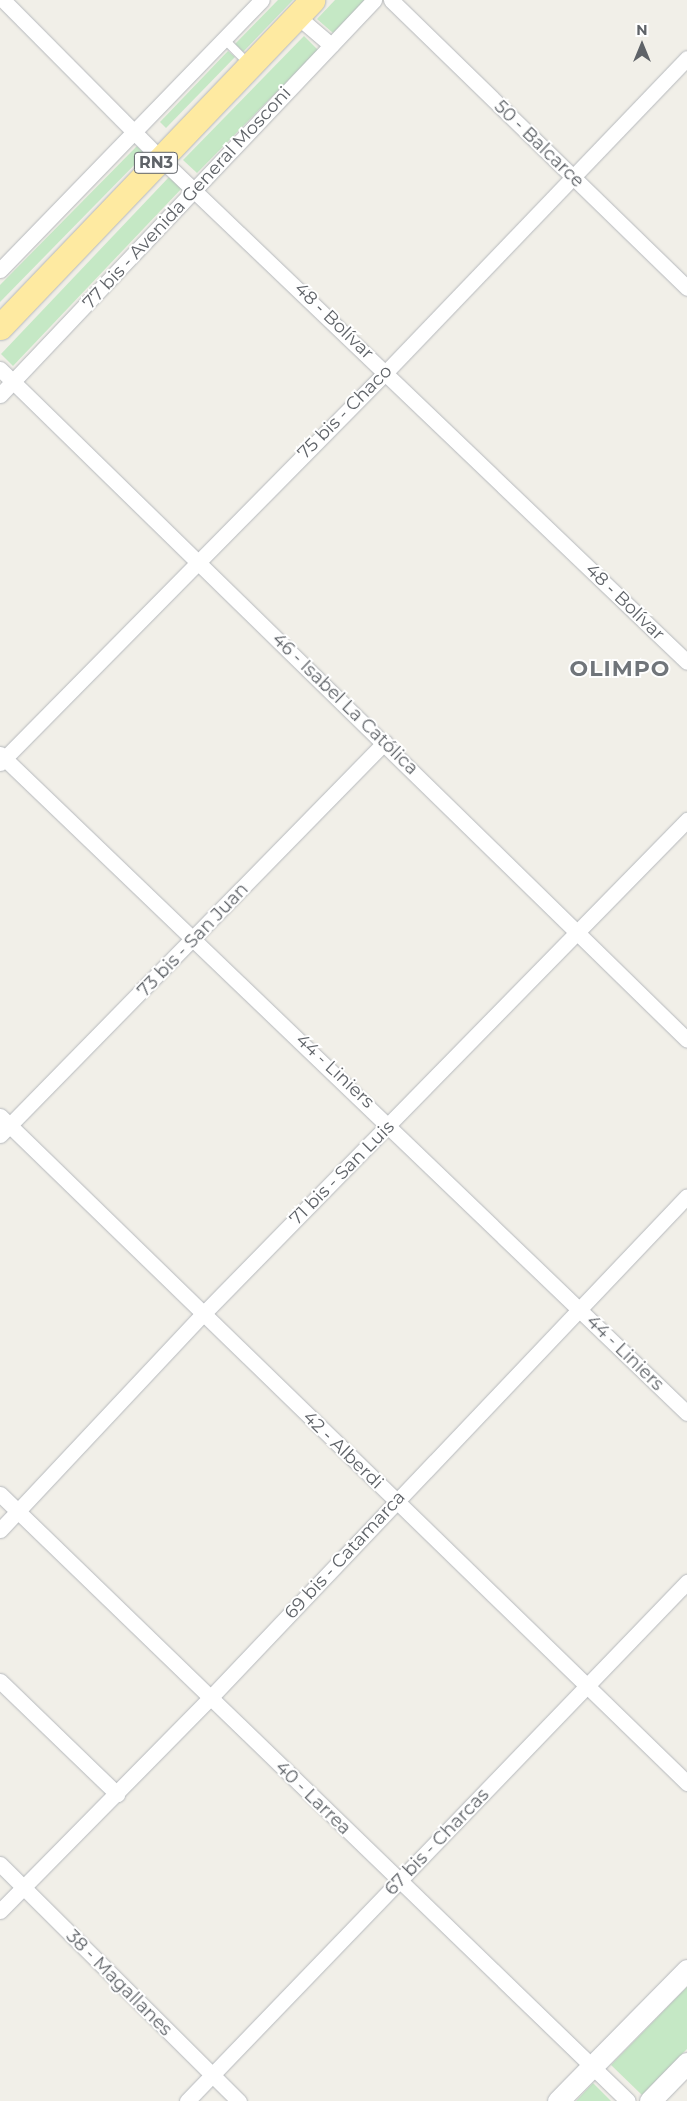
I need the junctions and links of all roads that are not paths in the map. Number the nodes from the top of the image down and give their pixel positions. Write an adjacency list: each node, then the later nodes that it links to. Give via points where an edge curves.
1 (3, 0): 10 (street, 48 - Bolívar)
2 (262, 0): 6 (street)
3 (374, 0): 7 (street, 77 bis - Avenida General Mosconi)
4 (391, 0): 12 (street, 50 - Balcarce)
5 (304, 8): 7 (street); 9 (highway, RN3)
6 (224, 39): 9 (lane); 10 (street)
7 (331, 45): 13 (street, 77 bis - Avenida General Mosconi)
8 (687, 58): 12 (street, 75 bis - Chaco)
9 (250, 65): 11 (highway, RN3)
10 (135, 132): 11 (street, 48 - Bolívar); 14 (street)
11 (160, 158): 13 (street, 48 - Bolívar); 16 (highway, RN3)
12 (572, 176): 15 (street, 50 - Balcarce); 18 (street, 75 bis - Chaco)
13 (196, 188): 18 (street, 48 - Bolívar); 19 (street, 77 bis - Avenida General Mosconi)
14 (0, 270)
15 (687, 288)
16 (0, 327)
17 (0, 369): 19 (street, 46 - Isabel La Católica)
18 (386, 372): 21 (street, 75 bis - Chaco); 22 (street, 48 - Bolívar)
19 (14, 382): 20 (street, 77 bis - Avenida General Mosconi); 21 (street, 46 - Isabel La Católica)
20 (0, 395)
21 (196, 560): 23 (street, 46 - Isabel La Católica); 24 (street, 75 bis - Chaco)
22 (687, 662)
23 (385, 742): 26 (street, 46 - Isabel La Católica); 27 (street, 73 bis - San Juan)
24 (2, 758): 27 (street, 44 - Liniers)
25 (687, 820): 26 (street, 71 bis - San Luis)
26 (576, 929): 28 (street, 46 - Isabel La Católica); 29 (street, 71 bis - San Luis)
27 (195, 939): 29 (street, 44 - Liniers); 30 (street, 73 bis - San Juan)
28 (687, 1040)
29 (391, 1124): 32 (street, 44 - Liniers); 33 (street, 71 bis - San Luis)
30 (3, 1126): 33 (street, 42 - Alberdi)
31 (687, 1196): 32 (street, 69 bis - Catamarca)
32 (578, 1308): 34 (street, 44 - Liniers); 36 (street, 69 bis - Catamarca)
33 (203, 1314): 36 (street, 42 - Alberdi); 37 (street, 71 bis - San Luis)
34 (687, 1413)
35 (0, 1494): 37 (street, 40 - Larrea)
36 (395, 1500): 41 (street, 42 - Alberdi); 42 (street, 69 bis - Catamarca)
37 (18, 1511): 38 (street, 71 bis - San Luis); 42 (street, 40 - Larrea)
38 (0, 1530)
39 (687, 1582): 41 (street, 67 bis - Charcas)
40 (0, 1681): 44 (street)
41 (588, 1686): 43 (street, 42 - Alberdi); 46 (street, 67 bis - Charcas)
42 (210, 1698): 44 (street, 69 bis - Catamarca); 46 (street, 40 - Larrea)
43 (687, 1783)
44 (117, 1794): 47 (street, 69 bis - Catamarca)
45 (0, 1864): 47 (street, 38 - Magallanes)
46 (400, 1881): 51 (street, 40 - Larrea); 52 (street, 67 bis - Charcas)
47 (23, 1887): 48 (street, 69 bis - Catamarca); 52 (street, 38 - Magallanes)
48 (0, 1911)
49 (687, 1970): 51 (main road)
50 (687, 2063): 57 (main road)
51 (591, 2066): 55 (main road); 56 (street, 40 - Larrea)
52 (212, 2075): 53 (street, 67 bis - Charcas); 54 (street, 38 - Magallanes)
53 (187, 2101)
54 (239, 2101)
55 (558, 2101)
56 (628, 2101)
57 (650, 2101)

